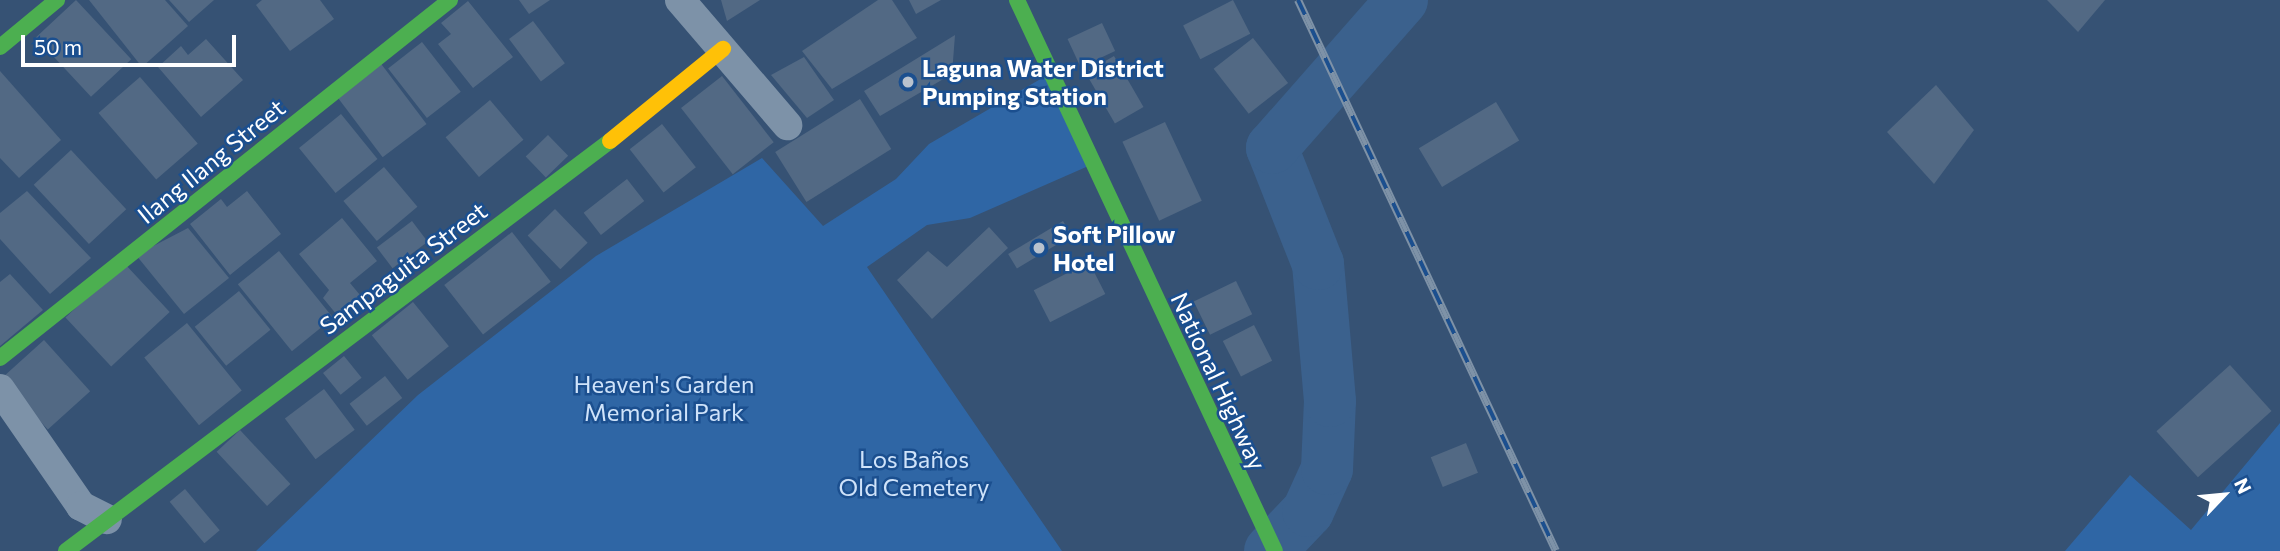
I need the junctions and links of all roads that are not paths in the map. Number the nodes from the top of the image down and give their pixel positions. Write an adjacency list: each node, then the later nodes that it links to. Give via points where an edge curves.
1 (57, 0): 5 (street)
2 (450, 0): 8 (street, Ilang Ilang Street)
3 (680, 0): 6 (street)
4 (1017, 0): 12 (street, National Highway)
5 (0, 47)
6 (723, 49): 7 (street); 10 (street, Sampaguita Street, via 660,103)
7 (788, 125)
8 (0, 358)
9 (0, 389): 10 (street, via 81,506)
10 (107, 520): 11 (street, Sampaguita Street)
11 (66, 551)
12 (1275, 551)

